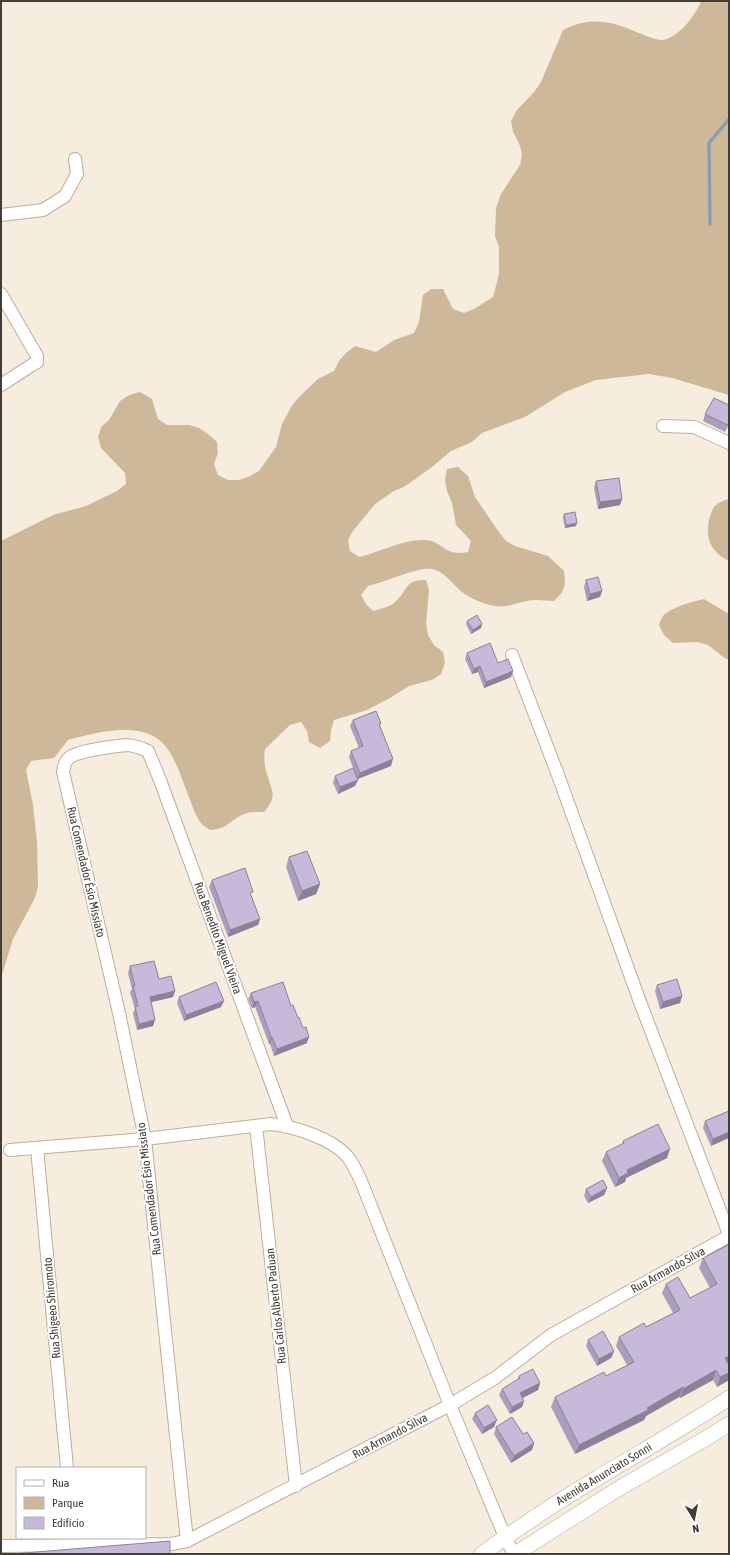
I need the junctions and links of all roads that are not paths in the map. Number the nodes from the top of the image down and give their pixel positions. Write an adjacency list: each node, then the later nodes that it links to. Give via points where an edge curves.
1 (75, 159): 2 (street, via 77,174 65,196 43,210)
2 (1, 215)
3 (1, 294): 4 (street, via 37,356 37,362)
4 (1, 385)
5 (663, 426): 6 (street, via 694,427)
6 (729, 443)
7 (512, 655): 14 (street)
8 (148, 750): 10 (street, Rua Benedito Miguel Vieira); 11 (street, Rua Comendador Ésio Missiato, via 127,745 77,753 66,761 63,772 119,1013)
9 (256, 1126): 10 (street); 11 (street); 21 (street, Rua Carlos Alberto Paduan)
10 (288, 1126): 16 (street, via 335,1146 348,1157 361,1181)
11 (145, 1139): 12 (street); 24 (street, Rua Comendador Ésio Missiato)
12 (37, 1148): 13 (street); 20 (street, Rua Shigeeo Shiromoto)
13 (10, 1150)
14 (729, 1235): 16 (street, Rua Armando Silva, via 551,1335 495,1378)
15 (729, 1398): 17 (street, Avenida Anunciato Sonni)
16 (450, 1405): 21 (street, Rua Armando Silva); 22 (street)
17 (698, 1418): 19 (street); 22 (street, Avenida Anunciato Sonni, via 592,1480)
18 (729, 1424): 19 (street, Avenida Anunciato Sonni)
19 (710, 1436): 28 (street, Avenida Anunciato Sonni, via 618,1489)
20 (67, 1467)
21 (296, 1486): 24 (street, Rua Armando Silva)
22 (505, 1537): 27 (street, Avenida Anunciato Sonni); 28 (street)
23 (74, 1541): 25 (street, Rua Armando Silva); 26 (street, Rua Armando Silva)
24 (187, 1541): 26 (street, Rua Armando Silva)
25 (1, 1546)
26 (172, 1549)
27 (482, 1554)
28 (515, 1554)

